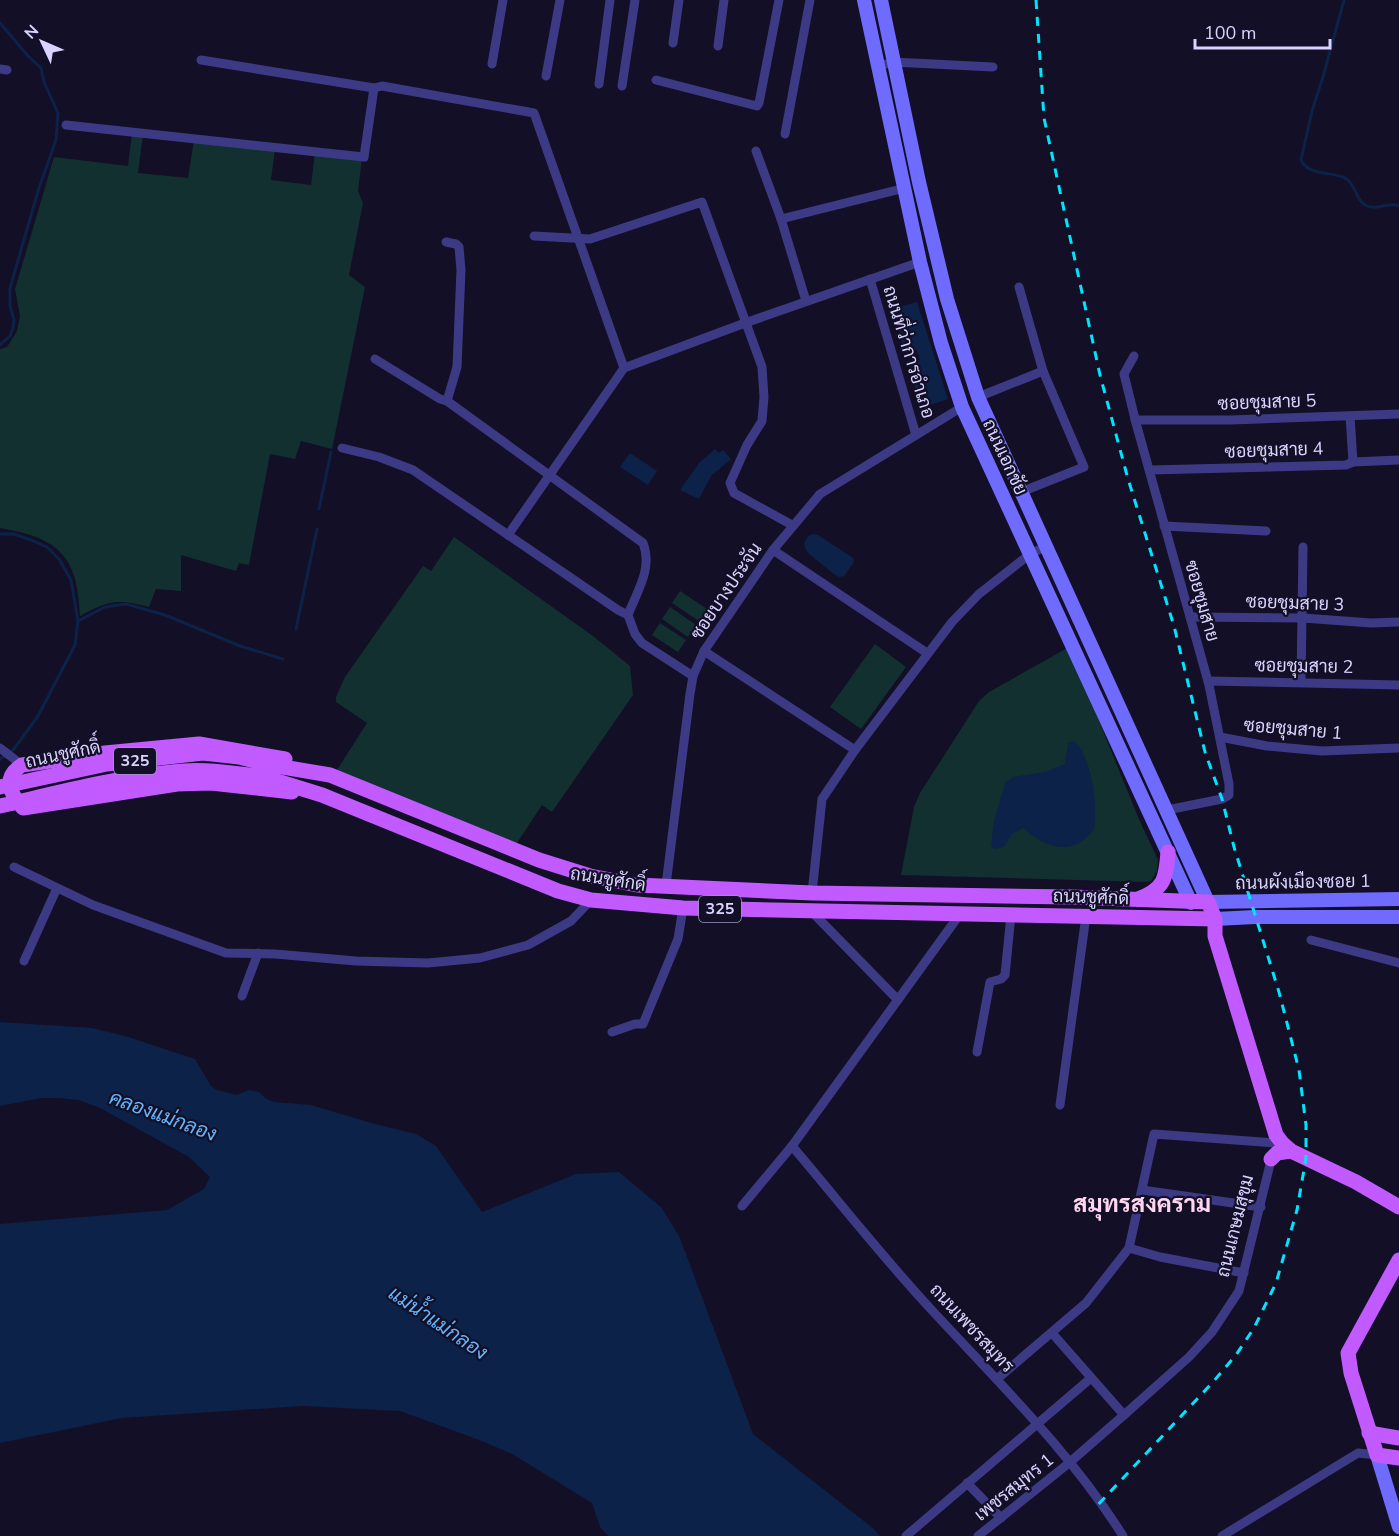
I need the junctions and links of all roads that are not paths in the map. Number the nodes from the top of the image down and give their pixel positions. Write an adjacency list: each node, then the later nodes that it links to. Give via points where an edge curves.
1 (502, 0): 15 (street)
2 (560, 0): 18 (street)
3 (610, 0): 20 (street)
4 (635, 0): 21 (street)
5 (679, 0): 11 (street)
6 (724, 0): 12 (street)
7 (779, 0): 19 (street, via 757,106)
8 (810, 0): 24 (street)
9 (864, 0): 16 (main road, ถนนเอกชัย)
10 (881, 0): 14 (main road, ถนนเอกชัย)
11 (673, 44)
12 (718, 46)
13 (201, 60): 22 (street)
14 (893, 62): 16 (street); 17 (street); 40 (main road, ถนนเอกชัย, via 947,299)
15 (492, 64)
16 (879, 66): 26 (main road, ถนนเอกชัย)
17 (993, 67)
18 (546, 76)
19 (656, 80)
20 (599, 84)
21 (622, 86)
22 (374, 88): 23 (street, via 364,157); 29 (street, via 382,86 534,113)
23 (66, 125)
24 (785, 135)
25 (756, 151): 27 (street)
26 (905, 188): 27 (street); 31 (main road, ถนนเอกชัย)
27 (782, 219): 34 (street)
28 (534, 236): 29 (street)
29 (579, 238): 35 (street, via 590,239 702,202); 38 (street)
30 (446, 242): 41 (street, via 459,247 461,270 457,367)
31 (920, 262): 32 (street); 42 (main road, ถนนเอกชัย)
32 (870, 279): 34 (street); 46 (street, ถนนที่ว่าการอำเภอ)
33 (1018, 287): 39 (street)
34 (806, 301): 35 (street)
35 (745, 323): 38 (street); 53 (street, via 762,367 762,421 730,483 734,493)
36 (1134, 356): 45 (street, ซอยชุมสาย, via 1124,374)
37 (375, 360): 41 (street)
38 (624, 368): 51 (street)
39 (1042, 371): 40 (street); 52 (street, via 1084,467)
40 (978, 397): 52 (main road, ถนนเอกชัย)
41 (447, 401): 51 (street)
42 (962, 407): 46 (street, ซอยบางประจัน); 60 (main road, ถนนเอกชัย)
43 (1399, 414): 44 (street, ซอยชุมสาย 5)
44 (1350, 416): 45 (street, ซอยชุมสาย 5); 49 (street)
45 (1136, 420): 50 (street, ซอยชุมสาย)
46 (916, 435): 53 (street, ซอยบางประจัน, via 820,494)
47 (342, 448): 56 (street, via 413,470)
48 (1399, 460): 49 (street, ซอยชุมสาย 4)
49 (1353, 462): 50 (street, ซอยชุมสาย 4)
50 (1150, 470): 54 (street, ซอยชุมสาย)
51 (550, 475): 56 (street); 61 (street, via 644,543 648,565)
52 (1021, 492): 57 (main road, ถนนเอกชัย)
53 (792, 525): 59 (street, ซอยบางประจัน)
54 (1164, 526): 55 (street); 62 (street, ซอยชุมสาย)
55 (1266, 531)
56 (508, 534): 61 (street)
57 (1047, 546): 60 (street); 81 (main road, ถนนเอกชัย)
58 (1303, 547): 63 (street)
59 (773, 550): 65 (street, ซอยบางประจัน); 66 (street)
60 (1030, 554): 66 (street, via 979,594); 82 (main road, ถนนเอกชัย)
61 (628, 615): 67 (street, via 642,642)
62 (1191, 617): 63 (street, ซอยชุมสาย 3); 68 (street, ซอยชุมสาย)
63 (1302, 618): 64 (street, ซอยชุมสาย 3); 69 (street)
64 (1399, 622)
65 (704, 651): 67 (street, ซอยบางประจัน); 74 (street)
66 (927, 653): 74 (street)
67 (693, 676): 84 (street, ซอยบางประจัน)
68 (1208, 681): 69 (street, ซอยชุมสาย 2); 71 (street, ซอยชุมสาย)
69 (1302, 682): 70 (street, ซอยชุมสาย 2)
70 (1399, 685)
71 (1220, 737): 73 (street, ซอยชุมสาย 1, via 1322,751); 81 (street, ซอยชุมสาย, via 1229,795)
72 (0, 748): 75 (street)
73 (1399, 748)
74 (855, 750): 86 (street, via 822,799)
75 (18, 762): 77 (main road, via 199,744 283,758); 79 (main road, via 10,780 11,795 22,808 200,783)
76 (268, 771): 77 (main road, ถนนชูศักดิ์ / 325); 78 (main road, ถนนชูศักดิ์ / 325, bridge, via 239,757 203,753 106,764); 79 (main road, ถนนชูศักดิ์ / 325); 80 (main road, ถนนชูศักดิ์ / 325, bridge, via 173,771)
77 (330, 776): 84 (main road, ถนนชูศักดิ์ / 325, via 559,867 637,885)
78 (0, 788)
79 (322, 795): 89 (main road, ถนนชูศักดิ์ / 325, via 558,891)
80 (0, 806)
81 (1167, 810): 92 (main road, ถนนเอกชัย)
82 (1168, 852): 90 (main road, via 1163,884); 93 (main road, ถนนเอกชัย)
83 (14, 867): 85 (street)
84 (666, 885): 86 (main road, ถนนชูศักดิ์ / 325)
85 (57, 888): 103 (street, via 226,953); 104 (street)
86 (812, 893): 87 (main road, ถนนชูศักดิ์ / 325)
87 (1072, 897): 90 (main road, ถนนชูศักดิ์ / 325); 98 (main road)
88 (1399, 899): 91 (main road, ถนนผังเมืองซอย 1)
89 (591, 900): 94 (main road, ถนนชูศักดิ์ / 325); 103 (street, via 571,921 528,945 480,958 428,963)
90 (1135, 900): 93 (main road, ถนนชูศักดิ์ / 325)
91 (1278, 900): 92 (main road, ถนนผังเมืองซอย 1); 99 (main road)
92 (1208, 902): 93 (main road, ถนนชูศักดิ์); 101 (main road)
93 (1191, 903): 101 (main road)
94 (683, 908): 95 (main road, ถนนชูศักดิ์ / 325); 108 (street, via 678,939 643,1024)
95 (811, 911): 96 (main road, ถนนชูศักดิ์ / 325); 107 (street)
96 (960, 914): 97 (main road, ถนนชูศักดิ์ / 325); 107 (street)
97 (1011, 915): 98 (main road, ถนนชูศักดิ์ / 325); 109 (street, via 1005,975 990,982)
98 (1078, 916): 101 (main road, ถนนชูศักดิ์ / 325); 110 (street)
99 (1278, 916): 100 (main road, ถนนผังเมืองซอย 1); 101 (main road, ถนนผังเมืองซอย 1)
100 (1399, 917)
101 (1207, 919): 111 (main road)
102 (1311, 940): 105 (street)
103 (258, 953): 106 (street)
104 (24, 961)
105 (1399, 963)
106 (242, 996)
107 (898, 1000): 112 (street)
108 (612, 1032)
109 (977, 1052)
110 (1060, 1105)
111 (1275, 1139): 113 (main road); 114 (street, ถนนเกษมสุขุม); 115 (street, via 1154,1134)
112 (792, 1146): 116 (street); 124 (street, ถนนเพชรสมุทร, via 927,1305)
113 (1291, 1151): 114 (main road, via 1283,1150); 118 (main road)
114 (1271, 1159): 117 (street, ถนนเกษมสุขุม)
115 (1142, 1190): 117 (street); 119 (street)
116 (741, 1206)
117 (1261, 1207): 121 (street, ถนนเกษมสุขุม)
118 (1399, 1207)
119 (1129, 1248): 121 (street); 122 (street, via 1086,1303)
120 (1399, 1260): 127 (main road, via 1348,1353)
121 (1244, 1273): 125 (street, ถนนเกษมสุขุม, via 1239,1291 1212,1332)
122 (1052, 1333): 123 (street); 124 (street)
123 (1091, 1378): 125 (street); 126 (street)
124 (997, 1379): 126 (street, ถนนเพชรสมุทร)
125 (1124, 1415): 131 (street, ถนนเกษมสุขุม)
126 (1036, 1423): 131 (street, ถนนเพชรสมุทร); 132 (street)
127 (1369, 1433): 128 (main road); 129 (main road)
128 (1399, 1438)
129 (1377, 1455): 130 (main road); 134 (main road); 138 (street, via 1358,1453)
130 (1399, 1458)
131 (1069, 1464): 133 (street, เพชรสมุทร 1); 137 (street, ถนนเพชรสมุทร, via 1102,1502)
132 (967, 1483): 133 (street); 135 (street)
133 (1001, 1518): 136 (street, เพชรสมุทร 1)
134 (1399, 1527)
135 (906, 1536)
136 (978, 1536)
137 (1123, 1536)
138 (1222, 1536)

